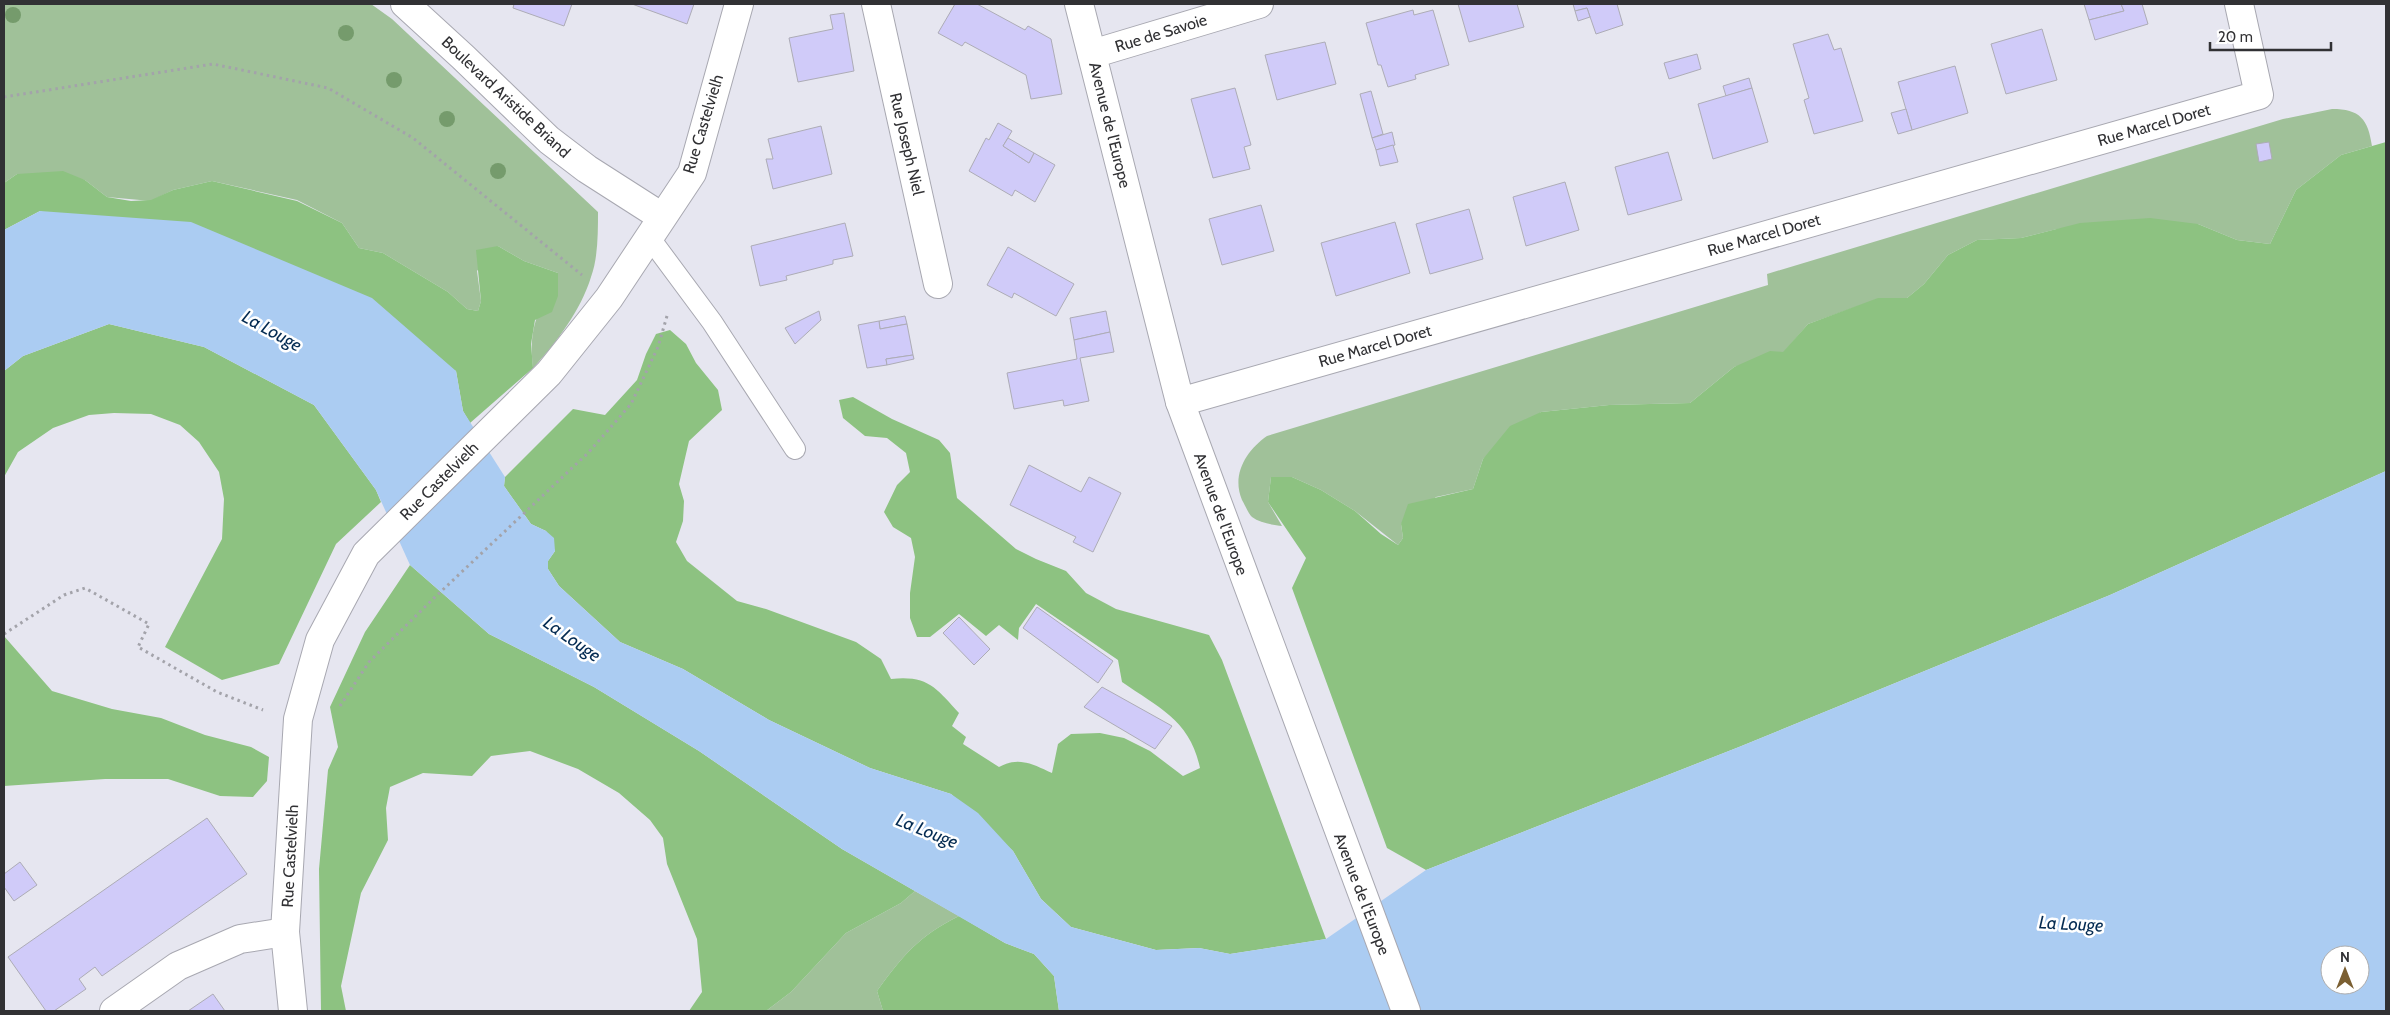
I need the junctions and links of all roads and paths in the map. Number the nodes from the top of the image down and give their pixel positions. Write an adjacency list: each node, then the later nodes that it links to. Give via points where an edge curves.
1 (405, 4): 9 (street, Boulevard Aristide Briand, via 549,140)
2 (739, 4): 9 (street, Rue Castelvielh, via 692,173)
3 (876, 4): 11 (street, Rue Joseph Niel)
4 (1079, 4): 7 (street, Avenue de l'Europe)
5 (1259, 4): 7 (street, Rue de Savoie)
6 (2239, 4): 13 (street, Rue Marcel Doret, via 2259,95)
7 (1092, 54): 13 (street, Avenue de l'Europe)
8 (4, 97): 12 (path, via 212,64 328,88 413,138)
9 (655, 227): 10 (lane); 12 (street, Rue Castelvielh)
10 (678, 277): 14 (lane, via 712,322); 17 (path, via 658,347 631,404 588,453 369,662 334,716)
11 (938, 284)
12 (609, 298): 17 (street, Rue Castelvielh, via 549,373 366,554 320,640)
13 (1180, 402): 21 (street, Avenue de l'Europe)
14 (795, 449)
15 (4, 634): 16 (path, via 64,595 84,588 148,624 138,646 217,692)
16 (266, 711)
17 (298, 719): 18 (street, Rue Castelvielh)
18 (285, 932): 19 (street, via 240,938 178,966); 20 (street, Rue Castelvielh)
19 (114, 1011)
20 (293, 1011)
21 (1406, 1011)

